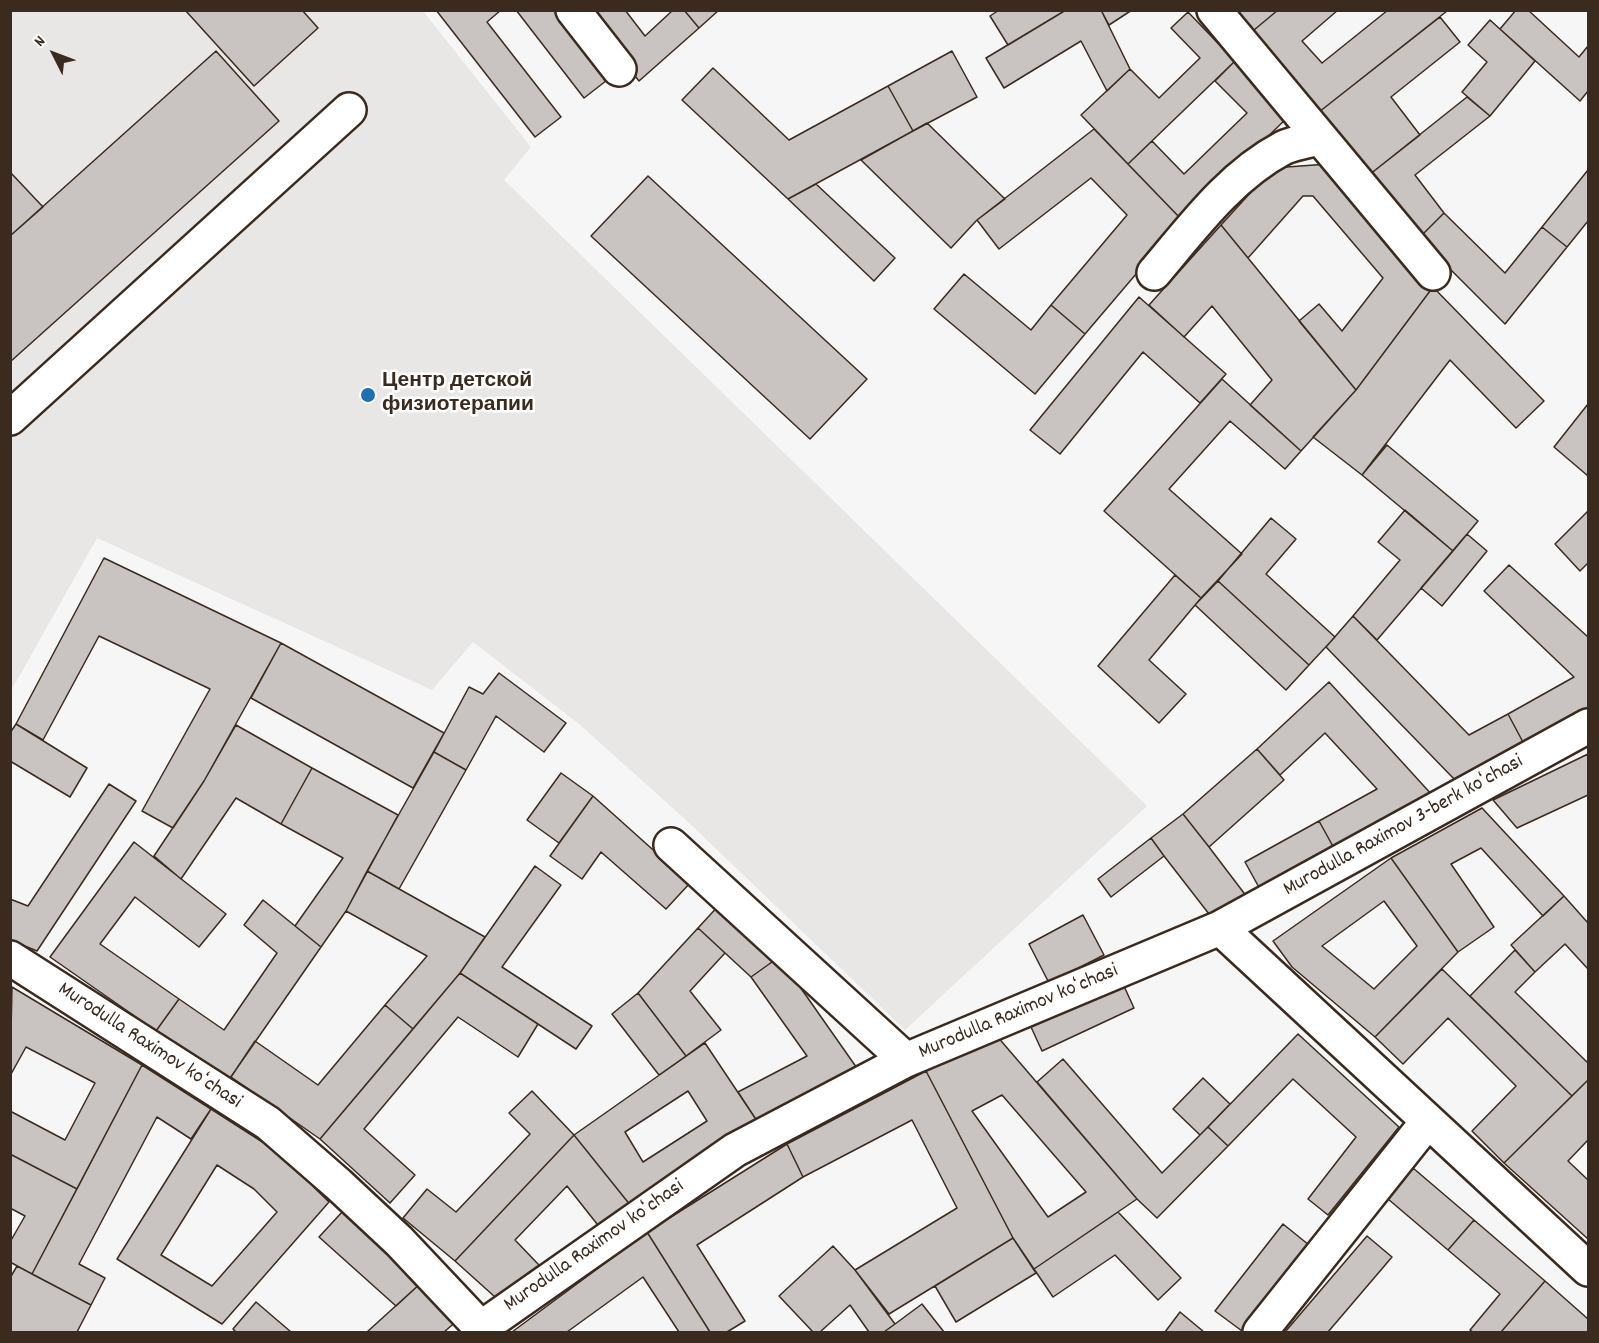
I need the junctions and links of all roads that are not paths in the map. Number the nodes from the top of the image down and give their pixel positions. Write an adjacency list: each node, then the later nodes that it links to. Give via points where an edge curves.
1 (573, 10): 3 (street)
2 (1214, 10): 5 (street)
3 (619, 69)
4 (349, 110): 8 (street)
5 (1319, 138): 6 (street, via 1285,147 1246,172 1205,212); 7 (street)
6 (1154, 273)
7 (1433, 273)
8 (10, 418)
9 (1588, 726): 11 (street, Murodulla Raximov 3-berk koʻchasi)
10 (671, 844): 13 (street)
11 (1220, 928): 13 (street, Murodulla Raximov koʻchasi); 14 (street)
12 (10, 958): 16 (street, Murodulla Raximov koʻchasi, via 268,1123 399,1241)
13 (906, 1060): 16 (street, Murodulla Raximov koʻchasi, via 735,1150)
14 (1428, 1121): 15 (street); 17 (street)
15 (1588, 1269)
16 (483, 1330)
17 (1260, 1332)

